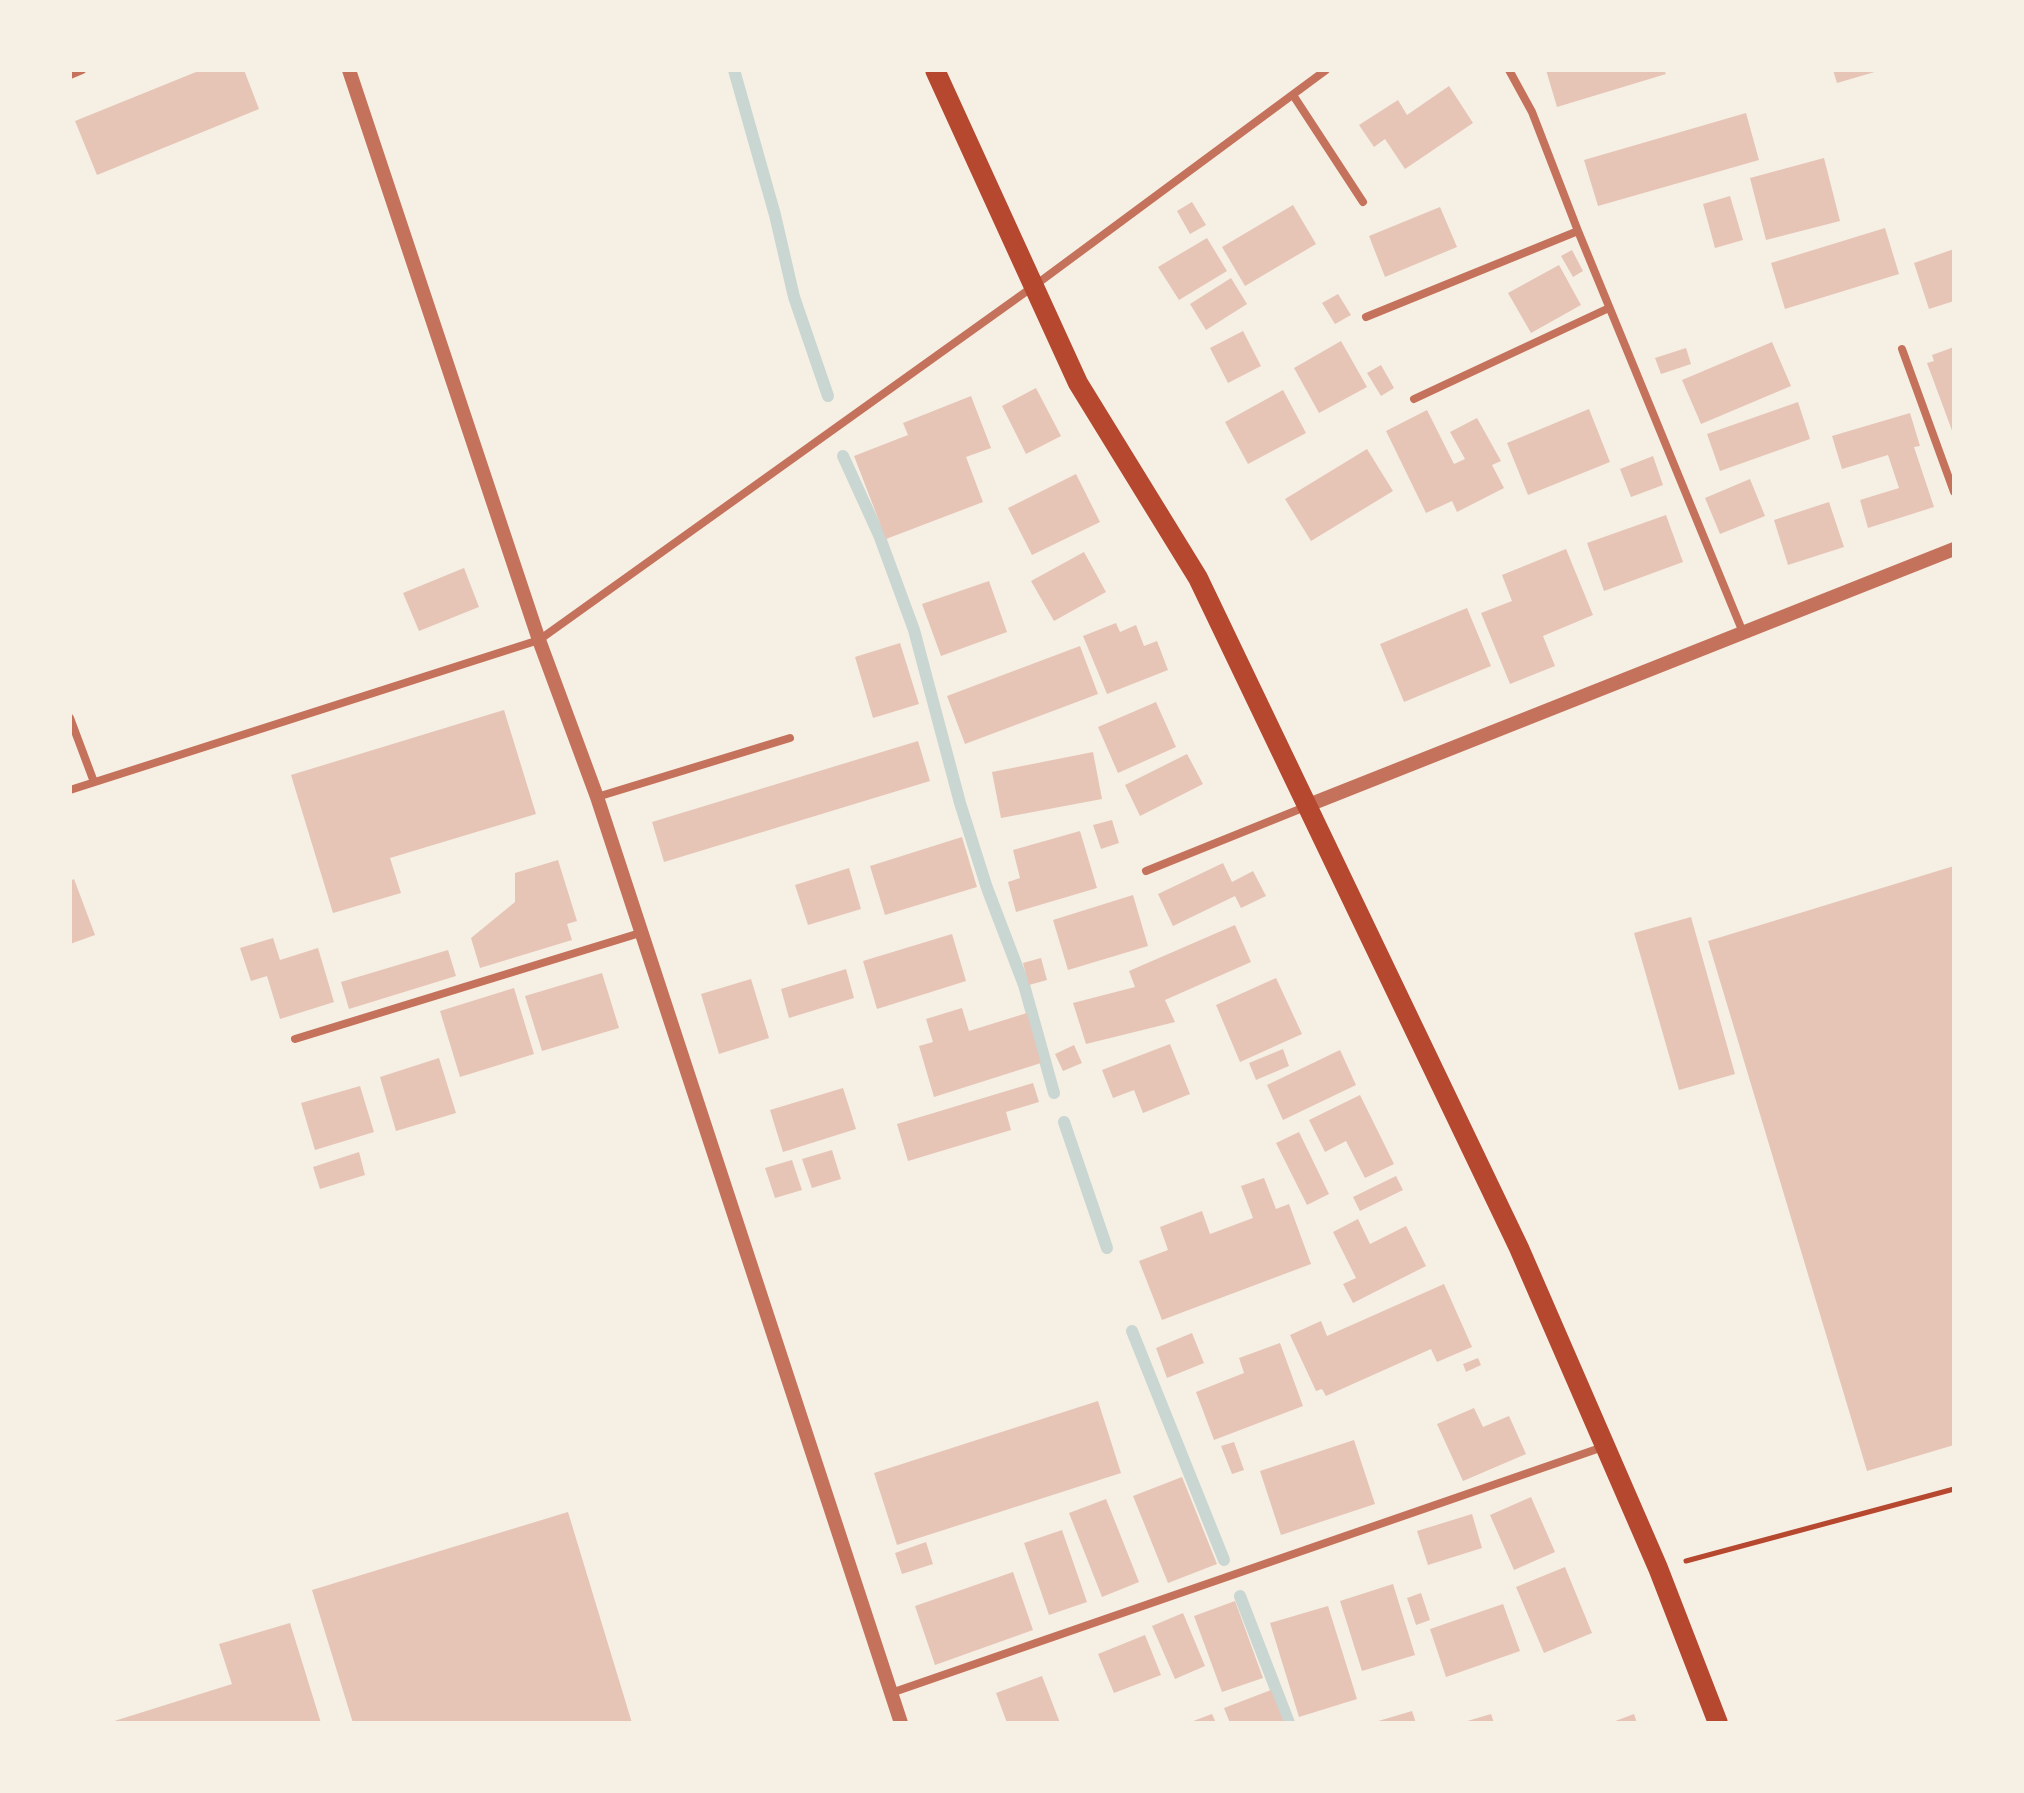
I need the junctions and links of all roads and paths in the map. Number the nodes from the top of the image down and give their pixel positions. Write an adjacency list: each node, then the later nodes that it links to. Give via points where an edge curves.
1 (82, 70): 6 (street)
2 (349, 70): 18 (street)
3 (935, 70): 10 (main road)
4 (1326, 70): 7 (street)
5 (1509, 70): 9 (street, via 1532,112)
6 (70, 75)
7 (1293, 95): 8 (street); 10 (street)
8 (1363, 202)
9 (1578, 231): 11 (street); 12 (street)
10 (1034, 286): 18 (street); 24 (main road, via 1078,383 1198,578)
11 (1609, 308): 14 (street); 17 (street)
12 (1366, 317)
13 (1902, 349): 15 (street)
14 (1414, 399)
15 (1954, 492)
16 (1954, 549): 17 (street)
17 (1742, 630): 24 (street)
18 (539, 640): 21 (street); 23 (street)
19 (70, 718): 21 (street)
20 (790, 738): 23 (street)
21 (94, 782): 22 (street)
22 (70, 790)
23 (597, 797): 26 (street)
24 (1306, 806): 25 (street); 28 (main road, via 1519,1248)
25 (1146, 871)
26 (640, 933): 27 (street); 31 (street)
27 (295, 1039)
28 (1603, 1447): 30 (main road); 31 (street)
29 (1954, 1489): 30 (path)
30 (1658, 1568): 33 (main road)
31 (891, 1693): 32 (street)
32 (901, 1723)
33 (1718, 1723)

